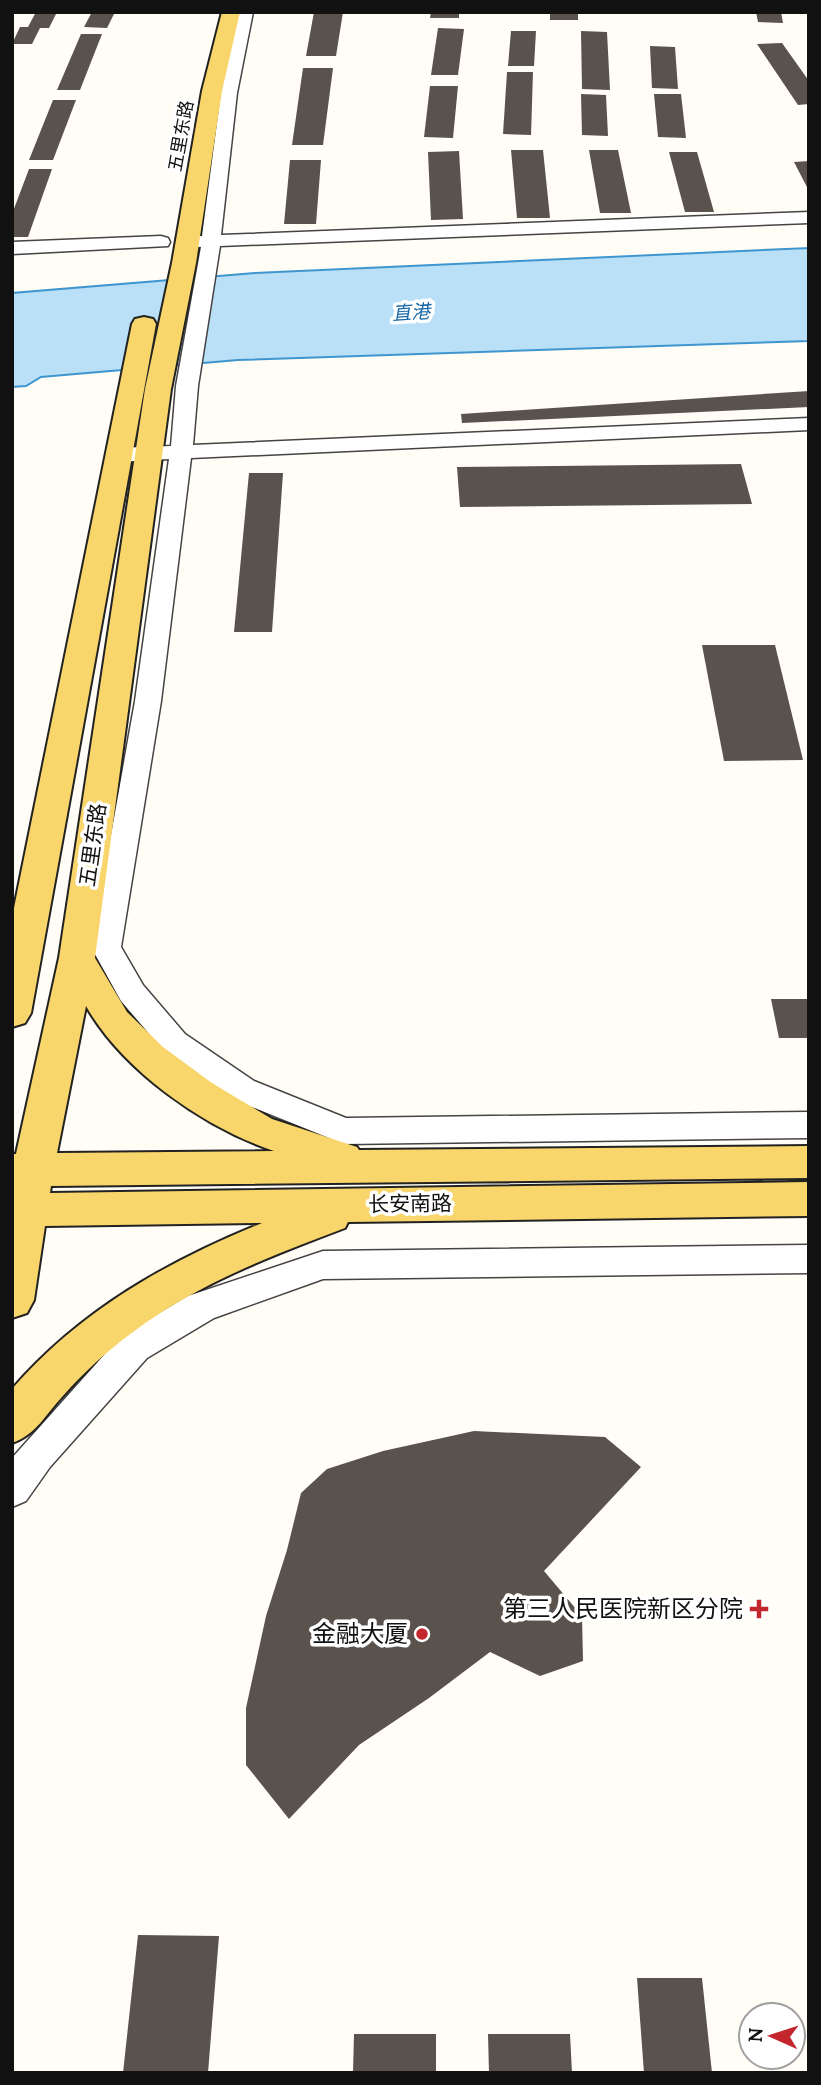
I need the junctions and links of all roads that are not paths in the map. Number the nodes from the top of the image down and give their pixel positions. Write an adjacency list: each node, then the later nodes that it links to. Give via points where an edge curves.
1 (211, 12): 4 (main road)
2 (231, 12): 9 (main road, 五里东路, via 212,91)
3 (246, 12): 9 (street)
4 (204, 36)
5 (166, 218): 8 (main road)
6 (809, 218): 9 (street)
7 (12, 248): 8 (street)
8 (160, 252)
9 (197, 252): 11 (main road, 五里东路)
10 (150, 300): 11 (main road)
11 (159, 388): 13 (main road, 五里东路)
12 (809, 425): 13 (street)
13 (149, 454): 14 (main road, 五里东路); 15 (main road, 五里东路); 17 (street, via 148,701 106,947 132,993 174,1042 243,1090 345,1131)
14 (77, 958): 19 (main road, via 114,1022 149,1056 198,1094 258,1130); 20 (main road, 五里东路)
15 (16, 975): 16 (main road, 五里东路)
16 (12, 1013)
17 (809, 1125)
18 (809, 1162): 19 (main road, 长安南路)
19 (368, 1186): 20 (main road, 长安南路); 21 (main road, 长安南路); 24 (main road, via 158,1290 72,1354)
20 (21, 1190): 23 (main road, 五里东路)
21 (809, 1199)
22 (809, 1259): 25 (street, via 323,1265 201,1307 134,1347)
23 (12, 1300)
24 (12, 1423)
25 (12, 1489)

